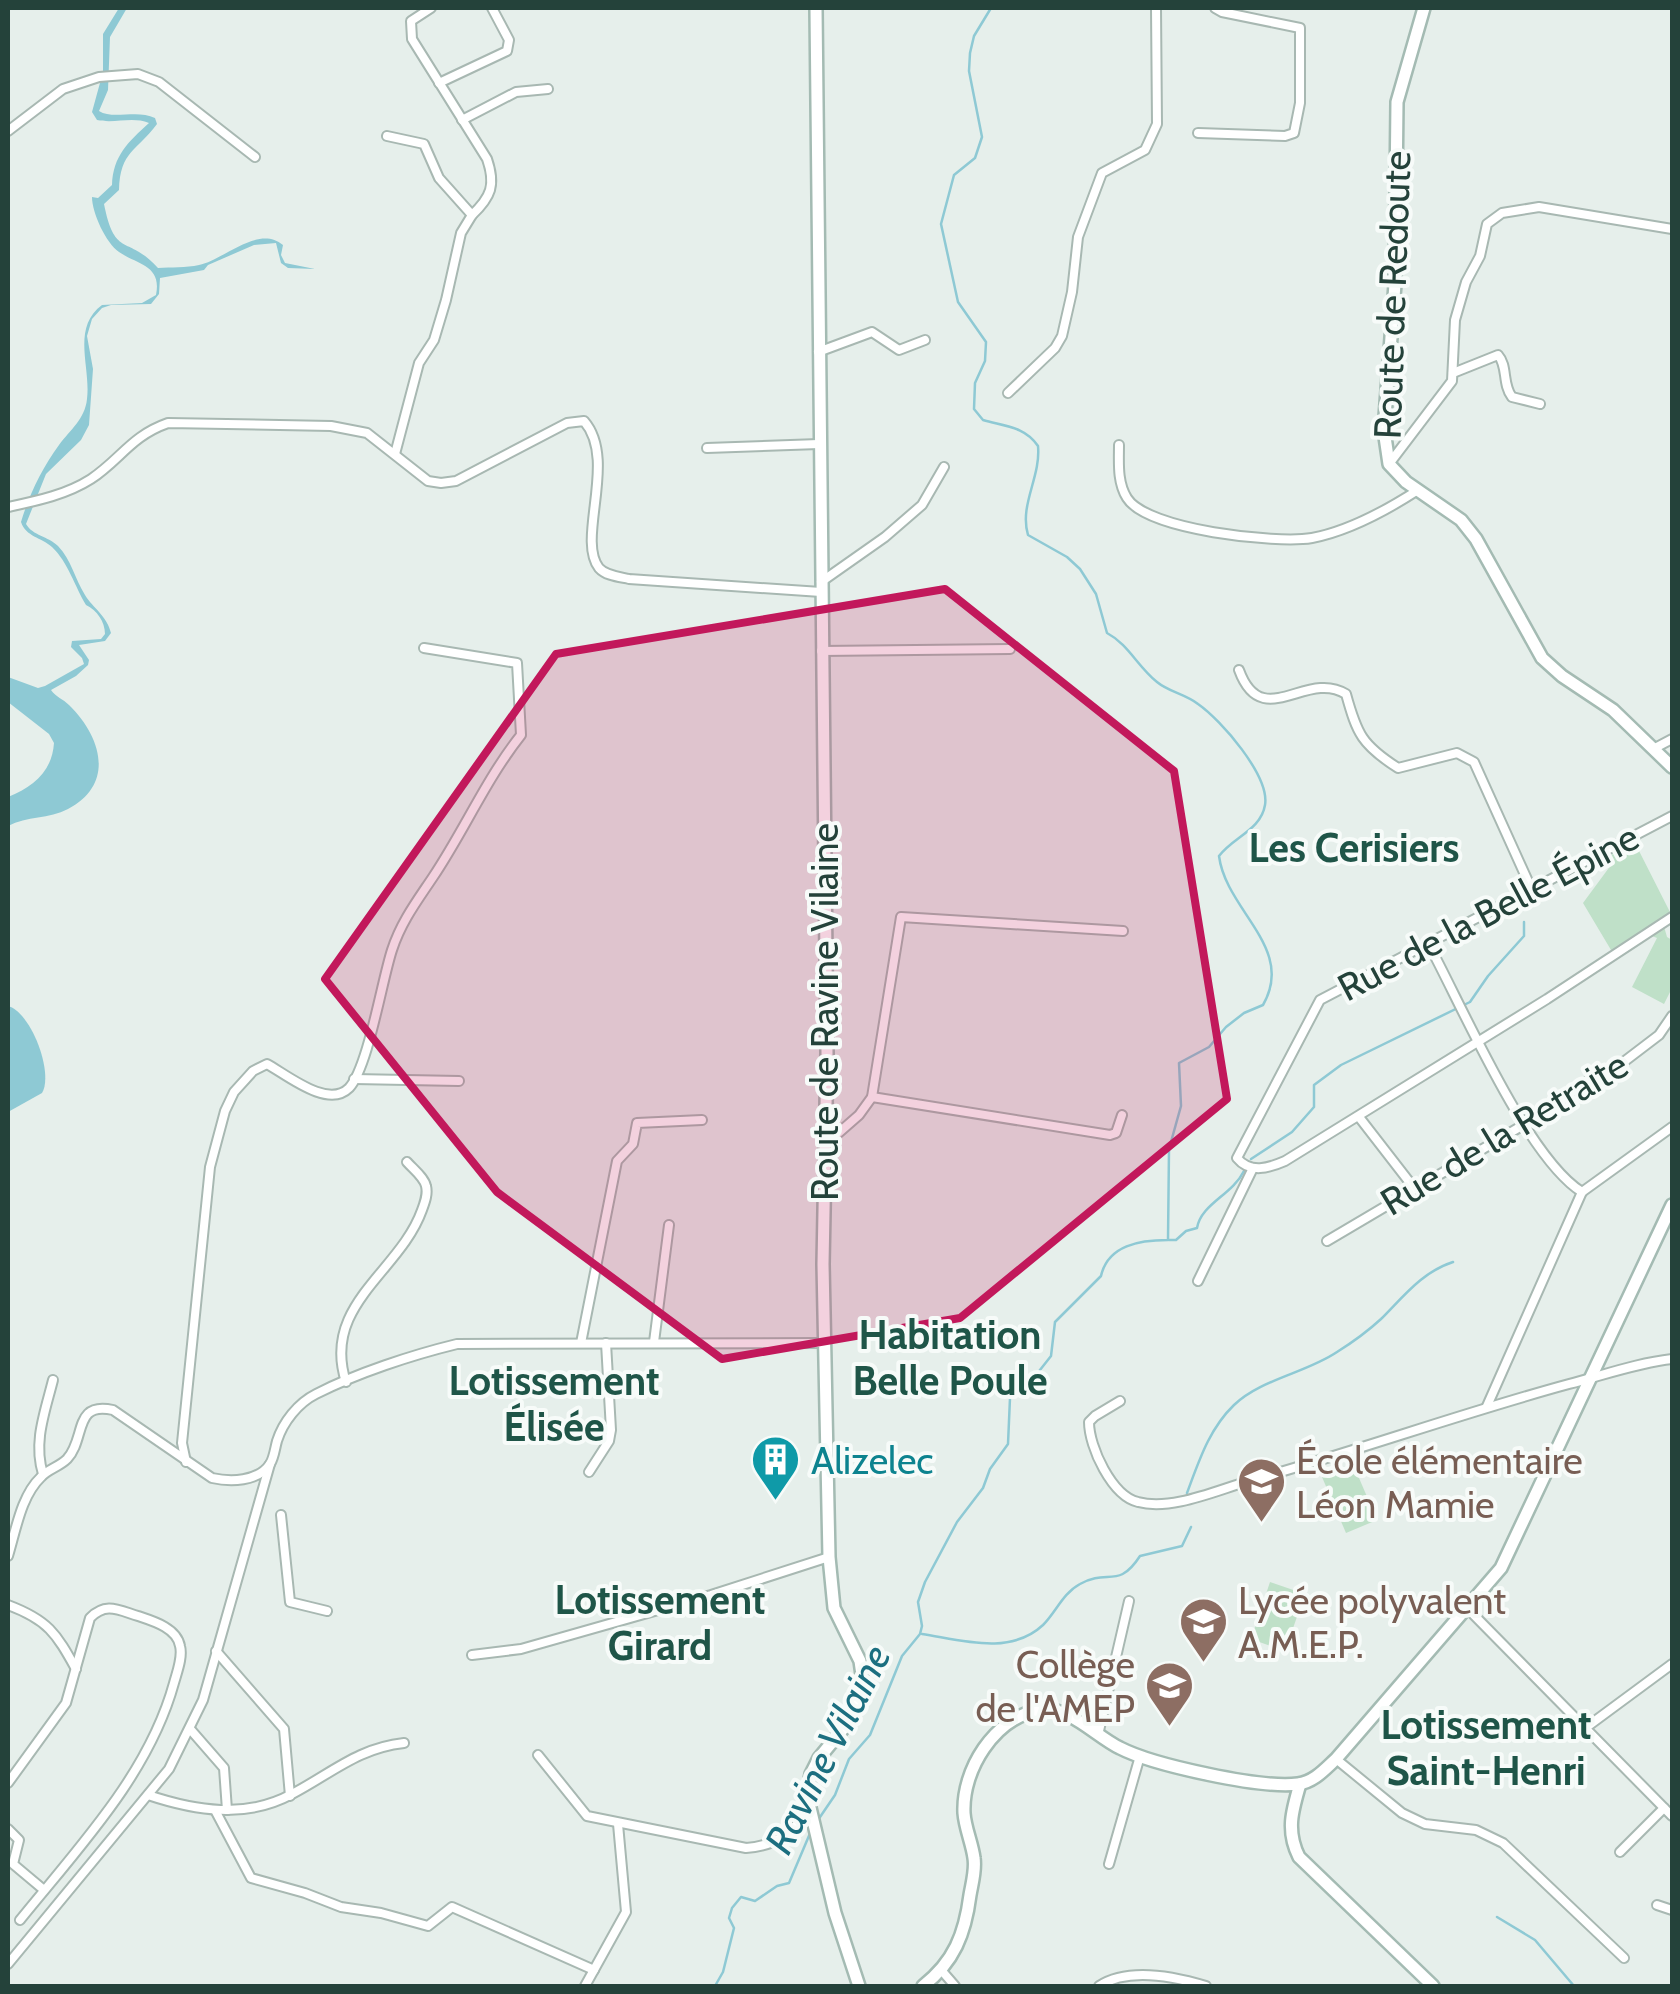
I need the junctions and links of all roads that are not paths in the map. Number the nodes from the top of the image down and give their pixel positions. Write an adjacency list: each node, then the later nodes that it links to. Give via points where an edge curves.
1 (432, 8): 8 (street, via 411,21 410,33)
2 (492, 8): 8 (street, via 509,40 507,50)
3 (816, 8): 18 (main road, Route de Ravine Vilaine)
4 (1156, 8): 20 (street, via 1157,124 1146,150 1102,174 1078,237 1062,336)
5 (1214, 8): 7 (street)
6 (1424, 8): 26 (main road, Route de Redoute, via 1397,102 1396,284 1384,430)
7 (1252, 12): 12 (street, via 1300,28 1294,133)
8 (439, 83): 10 (street)
9 (548, 89): 10 (street, via 516,92)
10 (462, 120): 15 (street, via 492,178 488,198)
11 (8, 131): 14 (street, via 63,89 138,74 159,82)
12 (1198, 133)
13 (387, 136): 15 (street, via 424,144 438,178)
14 (255, 157)
15 (472, 215): 25 (street, via 460,233 446,300 419,363)
16 (1672, 229): 19 (street, via 1539,207 1494,216 1462,292)
17 (925, 340): 18 (street, via 899,350 872,332)
18 (818, 352): 22 (main road, Route de Ravine Vilaine)
19 (1453, 373): 21 (street, via 1498,355 1512,397); 26 (street)
20 (1008, 393)
21 (1540, 404)
22 (819, 444): 24 (street); 30 (main road, Route de Ravine Vilaine)
23 (1119, 445): 28 (street, via 1128,501 1153,517 1211,532 1310,538 1389,509)
24 (707, 448)
25 (395, 454): 29 (street, via 367,433 331,426 168,423 146,431 76,488); 30 (street, via 428,480 456,481 567,423 584,421 596,443 591,545 611,576)
26 (1389, 464): 28 (main road, Route de Redoute)
27 (944, 467): 30 (street, via 922,505)
28 (1418, 490): 36 (main road, Route de Redoute, via 1462,520 1542,658)
29 (12, 506)
30 (821, 587): 33 (main road, Route de Ravine Vilaine)
31 (424, 648): 45 (street, via 517,663 521,735 412,904 392,948)
32 (1010, 649): 33 (street)
33 (820, 652): 53 (main road, Route de Ravine Vilaine)
34 (1238, 670): 39 (street, via 1246,691 1258,698 1320,687 1346,694 1356,732 1398,768 1456,753 1474,762)
35 (1672, 739): 36 (street)
36 (1655, 748): 37 (main road, Route de Redoute)
37 (1672, 767)
38 (1672, 816): 39 (street, Rue de la Belle Épine)
39 (1531, 888): 42 (street, Rue de la Belle Épine)
40 (1672, 917): 44 (street)
41 (1123, 930): 47 (street, via 902,917)
42 (1429, 944): 44 (street); 55 (street, Rue de la Belle Épine, via 1320,1000 1239,1150 1242,1164)
43 (1672, 1016): 51 (street, Rue de la Retraite, via 1660,1035 1617,1067)
44 (1478, 1041): 49 (street); 51 (street)
45 (354, 1079): 46 (street); 72 (street, via 338,1094 324,1095 267,1064 253,1071 225,1110 210,1167 182,1443)
46 (459, 1081)
47 (872, 1098): 48 (street, via 1110,1135); 53 (street)
48 (1122, 1115)
49 (1359, 1117): 55 (street, via 1285,1161); 56 (street)
50 (702, 1120): 64 (street, via 637,1122 632,1144 617,1160)
51 (1525, 1124): 56 (street, Rue de la Retraite); 57 (street, via 1565,1182)
52 (1672, 1126): 57 (street)
53 (827, 1143): 63 (main road, Route de Ravine Vilaine)
54 (407, 1162): 69 (street, via 426,1185 426,1198 403,1248 356,1302 341,1346)
55 (1254, 1168): 61 (street)
56 (1414, 1188): 60 (street, Rue de la Retraite)
57 (1582, 1192): 71 (street)
58 (1672, 1206): 67 (main road)
59 (669, 1225): 62 (street)
60 (1327, 1242)
61 (1198, 1281)
62 (654, 1342): 63 (street); 65 (street)
63 (825, 1342): 78 (main road, Route de Ravine Vilaine)
64 (581, 1343): 65 (street); 69 (street, via 457,1344)
65 (606, 1343): 74 (street, via 611,1430)
66 (1672, 1359): 67 (street)
67 (1592, 1378): 71 (street); 81 (main road, via 1501,1568)
68 (53, 1380): 75 (street, via 39,1438)
69 (346, 1382): 73 (street, via 301,1404 278,1436)
70 (1120, 1401): 71 (street, via 1090,1422 1108,1478 1138,1502 1162,1503 1270,1476)
71 (1487, 1406)
72 (186, 1462): 73 (street, via 232,1482); 75 (street, via 113,1410 96,1408 86,1414 66,1461)
73 (270, 1464): 83 (street)
74 (589, 1472)
75 (43, 1474): 77 (street, via 29,1491)
76 (281, 1515): 82 (street, via 290,1602)
77 (8, 1556)
78 (829, 1557): 84 (street, via 521,1649); 102 (main road, Route de Ravine Vilaine, via 834,1608 862,1675 852,1718 810,1774)
79 (1129, 1601): 89 (street)
80 (8, 1605): 86 (street, via 54,1630)
81 (1465, 1606): 87 (street); 93 (main road)
82 (327, 1611)
83 (216, 1651): 88 (street); 97 (street, via 284,1729)
84 (472, 1654)
85 (1672, 1664): 87 (street)
86 (76, 1669): 94 (street, via 66,1703); 98 (street, via 90,1618 99,1609 156,1622 181,1646 166,1712)
87 (1584, 1729): 99 (street)
88 (190, 1730): 96 (street); 100 (street, via 224,1768)
89 (1098, 1735): 92 (main road); 116 (main road, via 1069,1716 1039,1710 1003,1727 982,1751 964,1812 974,1859 968,1913)
90 (404, 1743): 97 (street, via 376,1746)
91 (538, 1755): 105 (street, via 587,1816)
92 (1140, 1756): 95 (main road, via 1244,1780); 108 (street)
93 (1336, 1759): 95 (main road); 113 (street, via 1402,1813 1504,1842)
94 (8, 1783)
95 (1300, 1784): 123 (main road, via 1291,1815 1299,1857)
96 (148, 1795): 101 (street); 104 (street)
97 (290, 1796): 100 (street, via 264,1807)
98 (110, 1805): 104 (street); 109 (street)
99 (1664, 1808): 103 (street); 107 (street)
100 (227, 1810): 101 (street)
101 (216, 1812): 115 (street, via 251,1878 428,1926 452,1907)
102 (810, 1814): 105 (street, via 767,1847); 118 (main road, Route de Ravine Vilaine)
103 (1672, 1816)
104 (130, 1818): 114 (street)
105 (618, 1824): 115 (street, via 626,1912)
106 (8, 1830): 109 (street, via 19,1840 13,1864)
107 (1620, 1852)
108 (1109, 1864)
109 (44, 1890): 112 (street)
110 (1657, 1905): 111 (street)
111 (1672, 1910)
112 (20, 1920)
113 (1624, 1958)
114 (8, 1964)
115 (594, 1970): 117 (street)
116 (942, 1971): 119 (main road); 120 (street)
117 (585, 1986)
118 (859, 1986)
119 (923, 1986)
120 (956, 1986)
121 (1099, 1986): 122 (street, via 1126,1975)
122 (1206, 1986)
123 (1433, 1986)

